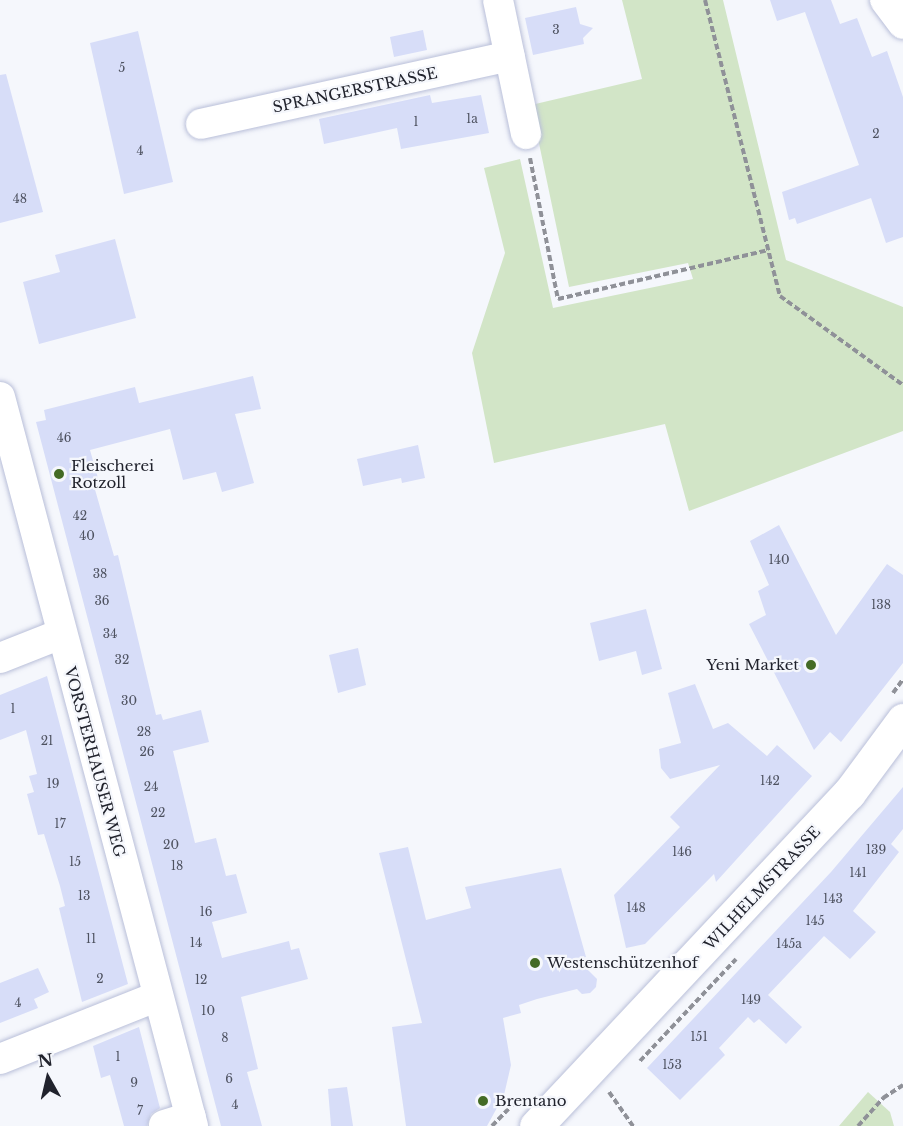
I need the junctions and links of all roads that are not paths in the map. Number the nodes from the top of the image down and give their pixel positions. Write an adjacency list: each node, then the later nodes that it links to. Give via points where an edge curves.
1 (498, 0): 4 (street)
2 (885, 0): 3 (street)
3 (903, 24)
4 (510, 56): 5 (street, SPRANGERSTRASSE); 6 (street)
5 (201, 124)
6 (526, 134)
7 (0, 397): 8 (street, VORSTERHAUSER WEG)
8 (61, 634): 9 (street); 11 (street, VORSTERHAUSER WEG)
9 (0, 658)
10 (903, 720): 13 (main road, WILHELMSTRASSE, via 849,793)
11 (159, 996): 12 (street); 14 (street, VORSTERHAUSER WEG)
12 (0, 1059)
13 (550, 1122)
14 (183, 1123)

